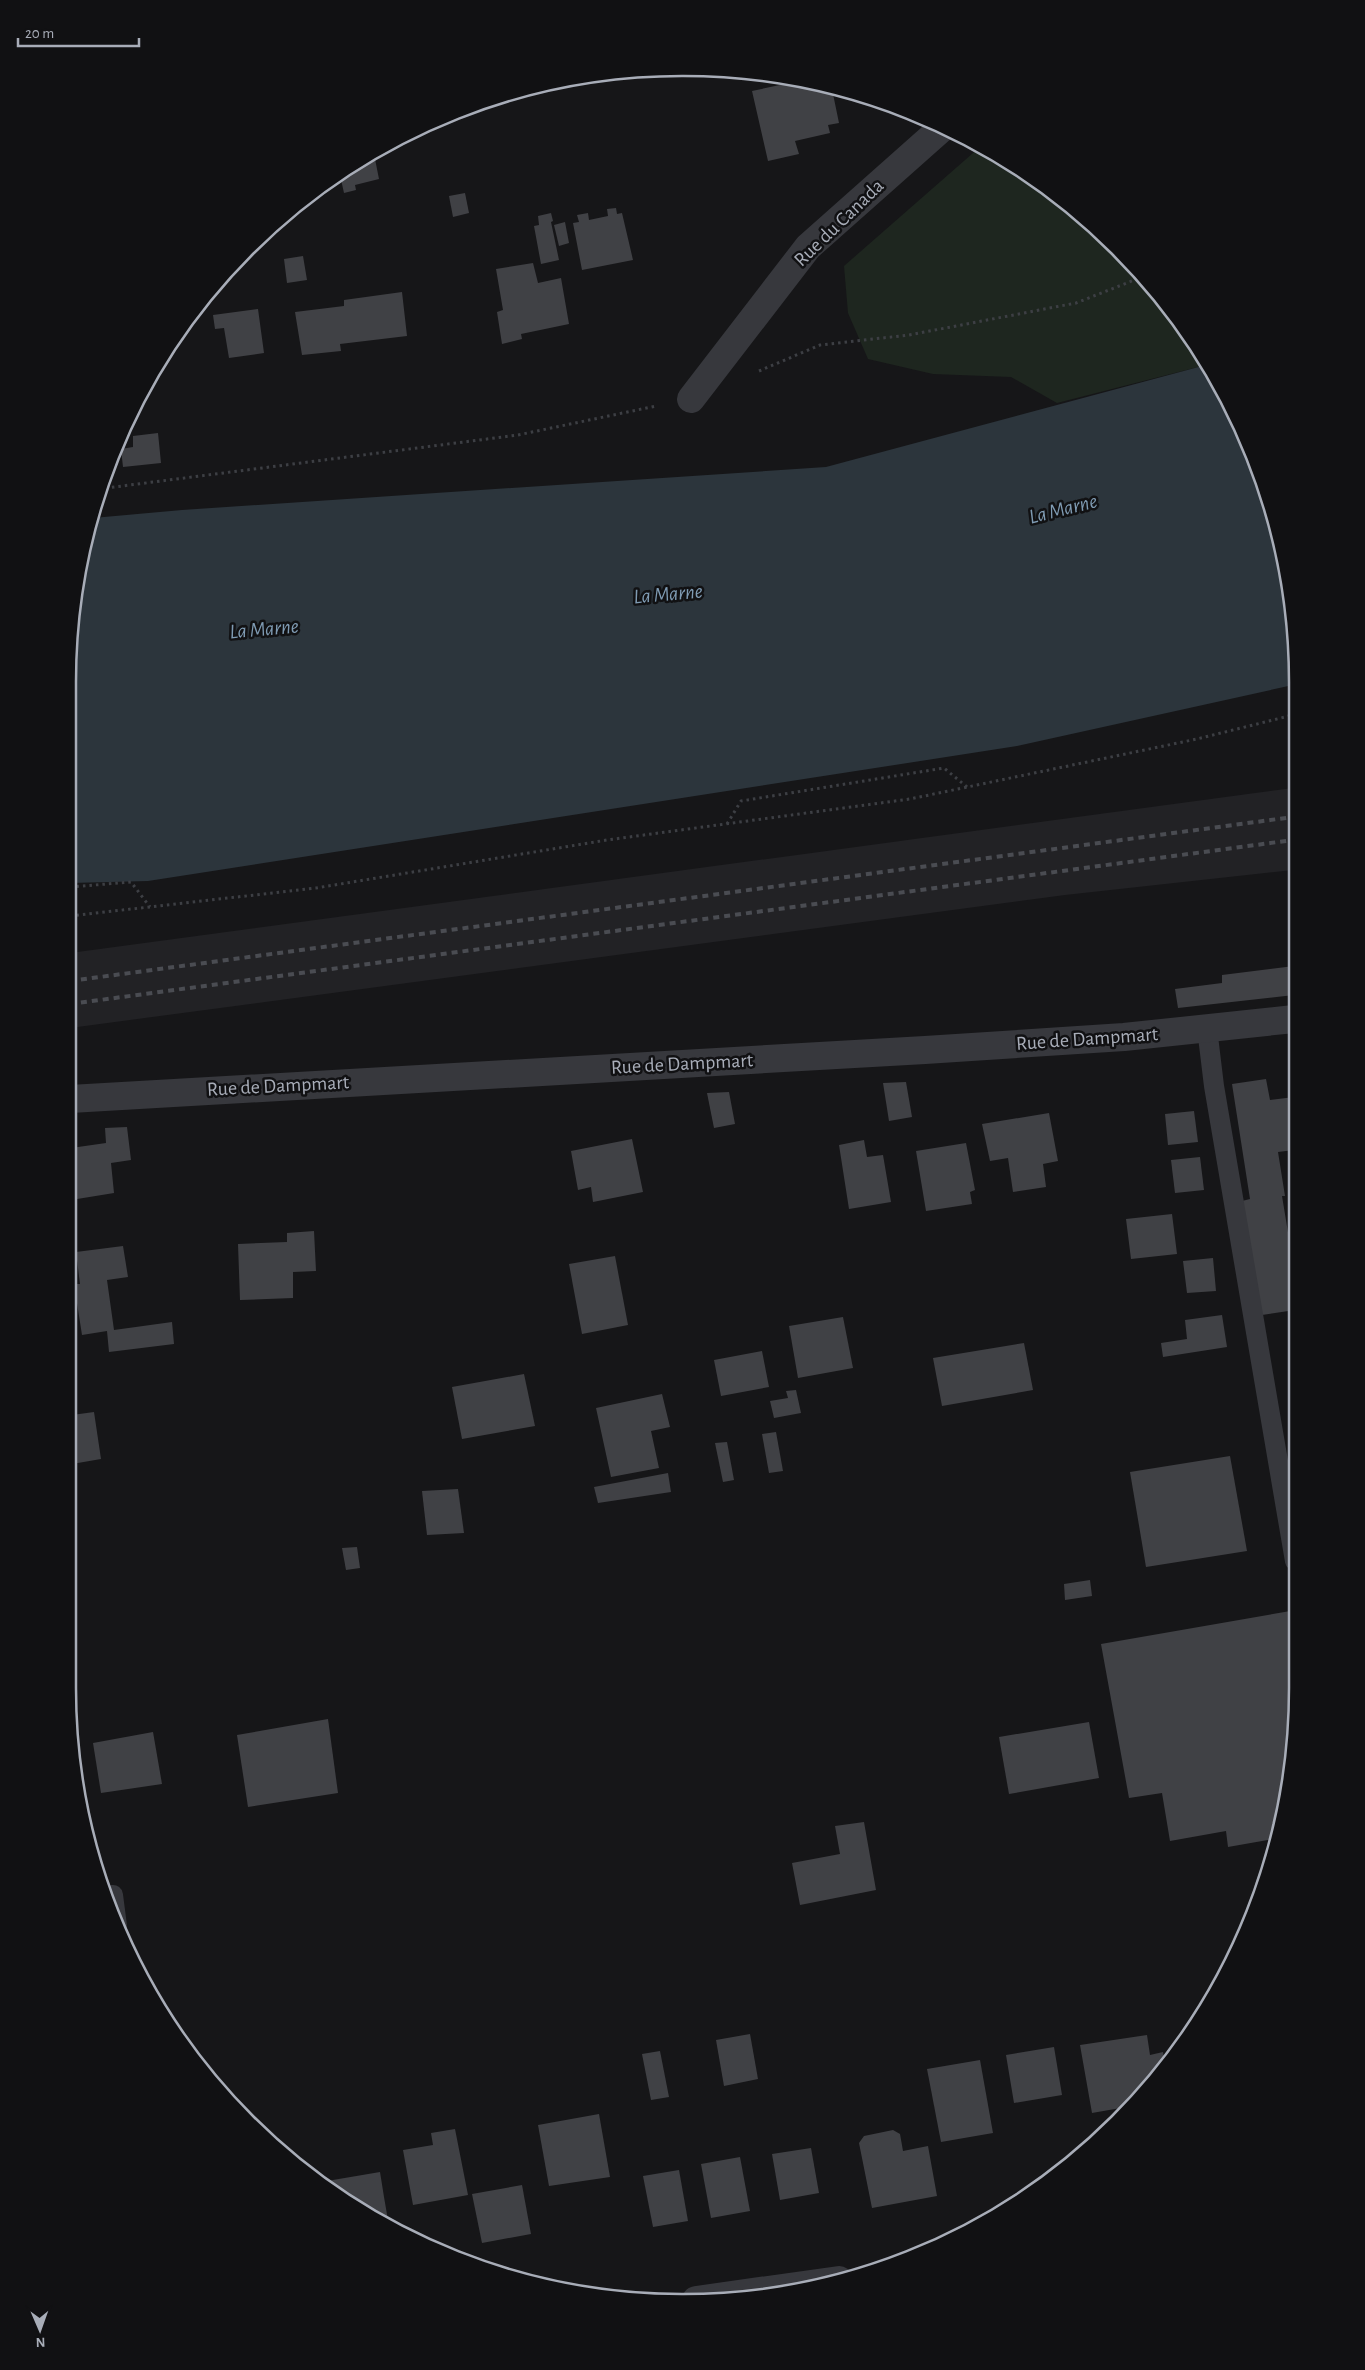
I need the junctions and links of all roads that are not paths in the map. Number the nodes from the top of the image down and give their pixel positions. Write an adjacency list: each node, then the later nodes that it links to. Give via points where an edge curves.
1 (937, 132): 2 (street, Rue du Canada, via 808,247)
2 (691, 399)
3 (1289, 1019): 4 (street, Rue de Dampmart)
4 (1207, 1028): 5 (street, Rue de Dampmart, via 1124,1037 925,1050); 6 (lane, via 1214,1086)
5 (76, 1099)
6 (1289, 1526)

